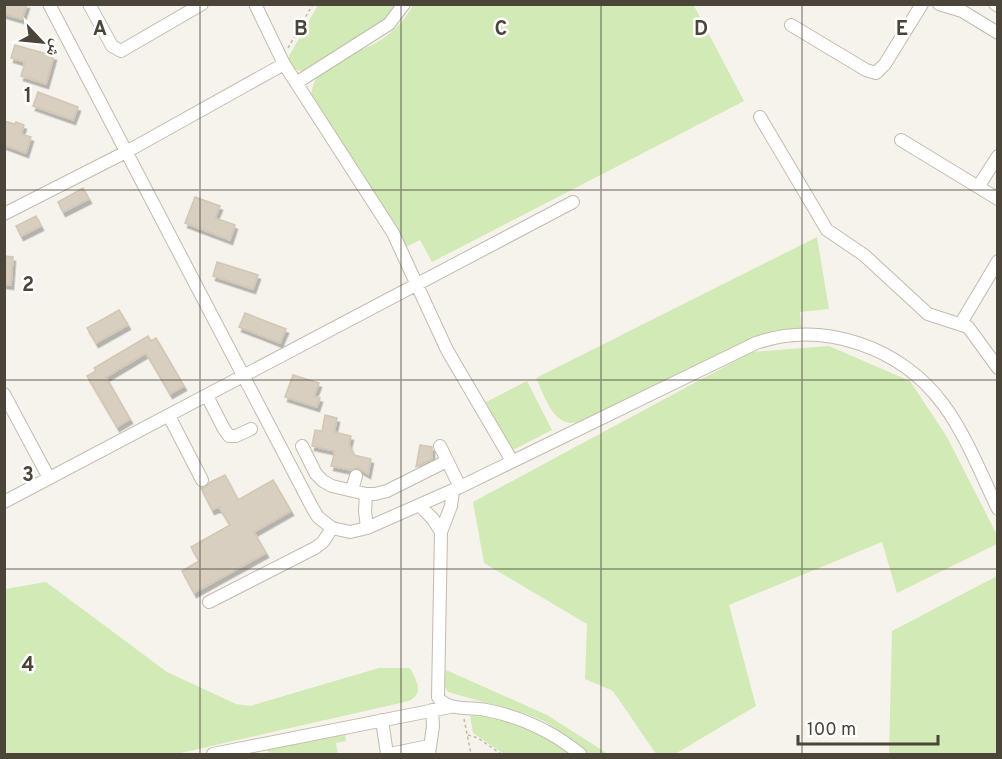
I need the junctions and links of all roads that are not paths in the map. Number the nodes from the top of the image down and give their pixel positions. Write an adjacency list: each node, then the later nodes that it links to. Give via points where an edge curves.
1 (49, 4): 14 (lane)
2 (89, 4): 3 (lane, via 112,46 121,51)
3 (202, 4)
4 (255, 4): 10 (lane)
5 (404, 4): 11 (lane, via 389,24)
6 (922, 4): 8 (lane, via 876,73)
7 (939, 4): 9 (lane, via 962,11)
8 (791, 25)
9 (998, 33)
10 (283, 61): 11 (lane); 14 (lane)
11 (296, 83): 21 (lane, via 393,233)
12 (760, 117): 22 (lane, via 827,230 864,255 928,314)
13 (901, 140): 16 (lane)
14 (126, 152): 19 (lane); 24 (lane)
15 (998, 156): 16 (lane)
16 (978, 187): 17 (lane)
17 (998, 199)
18 (573, 202): 21 (lane)
19 (4, 214)
20 (998, 261): 22 (lane)
21 (416, 285): 24 (lane); 32 (lane, via 451,358)
22 (961, 323): 23 (lane)
23 (998, 368)
24 (244, 376): 26 (lane); 42 (lane, via 313,509)
25 (4, 394): 34 (lane)
26 (207, 396): 27 (lane); 28 (lane, via 229,436)
27 (169, 416): 34 (lane); 35 (lane)
28 (251, 429)
29 (302, 446): 37 (lane, via 323,482)
30 (440, 446): 31 (lane)
31 (447, 461): 36 (lane); 38 (lane, via 387,491)
32 (512, 461): 36 (lane); 41 (lane, via 756,343 818,335 872,348 922,380 950,414)
33 (356, 476): 37 (lane)
34 (49, 478): 39 (lane)
35 (202, 480)
36 (457, 489): 40 (lane); 44 (lane)
37 (352, 490): 38 (lane)
38 (366, 494): 43 (lane)
39 (4, 502)
40 (420, 506): 43 (lane); 44 (lane)
41 (998, 509)
42 (332, 528): 43 (lane, via 350,532); 45 (lane, via 315,548)
43 (367, 528)
44 (441, 532): 46 (lane, via 437,692 441,702)
45 (209, 602)
46 (456, 707): 47 (lane); 52 (lane, via 496,712 532,724)
47 (432, 710): 48 (lane); 49 (lane)
48 (382, 720): 50 (lane); 51 (lane)
49 (429, 750): 51 (lane)
50 (213, 754)
51 (389, 754)
52 (580, 754)

